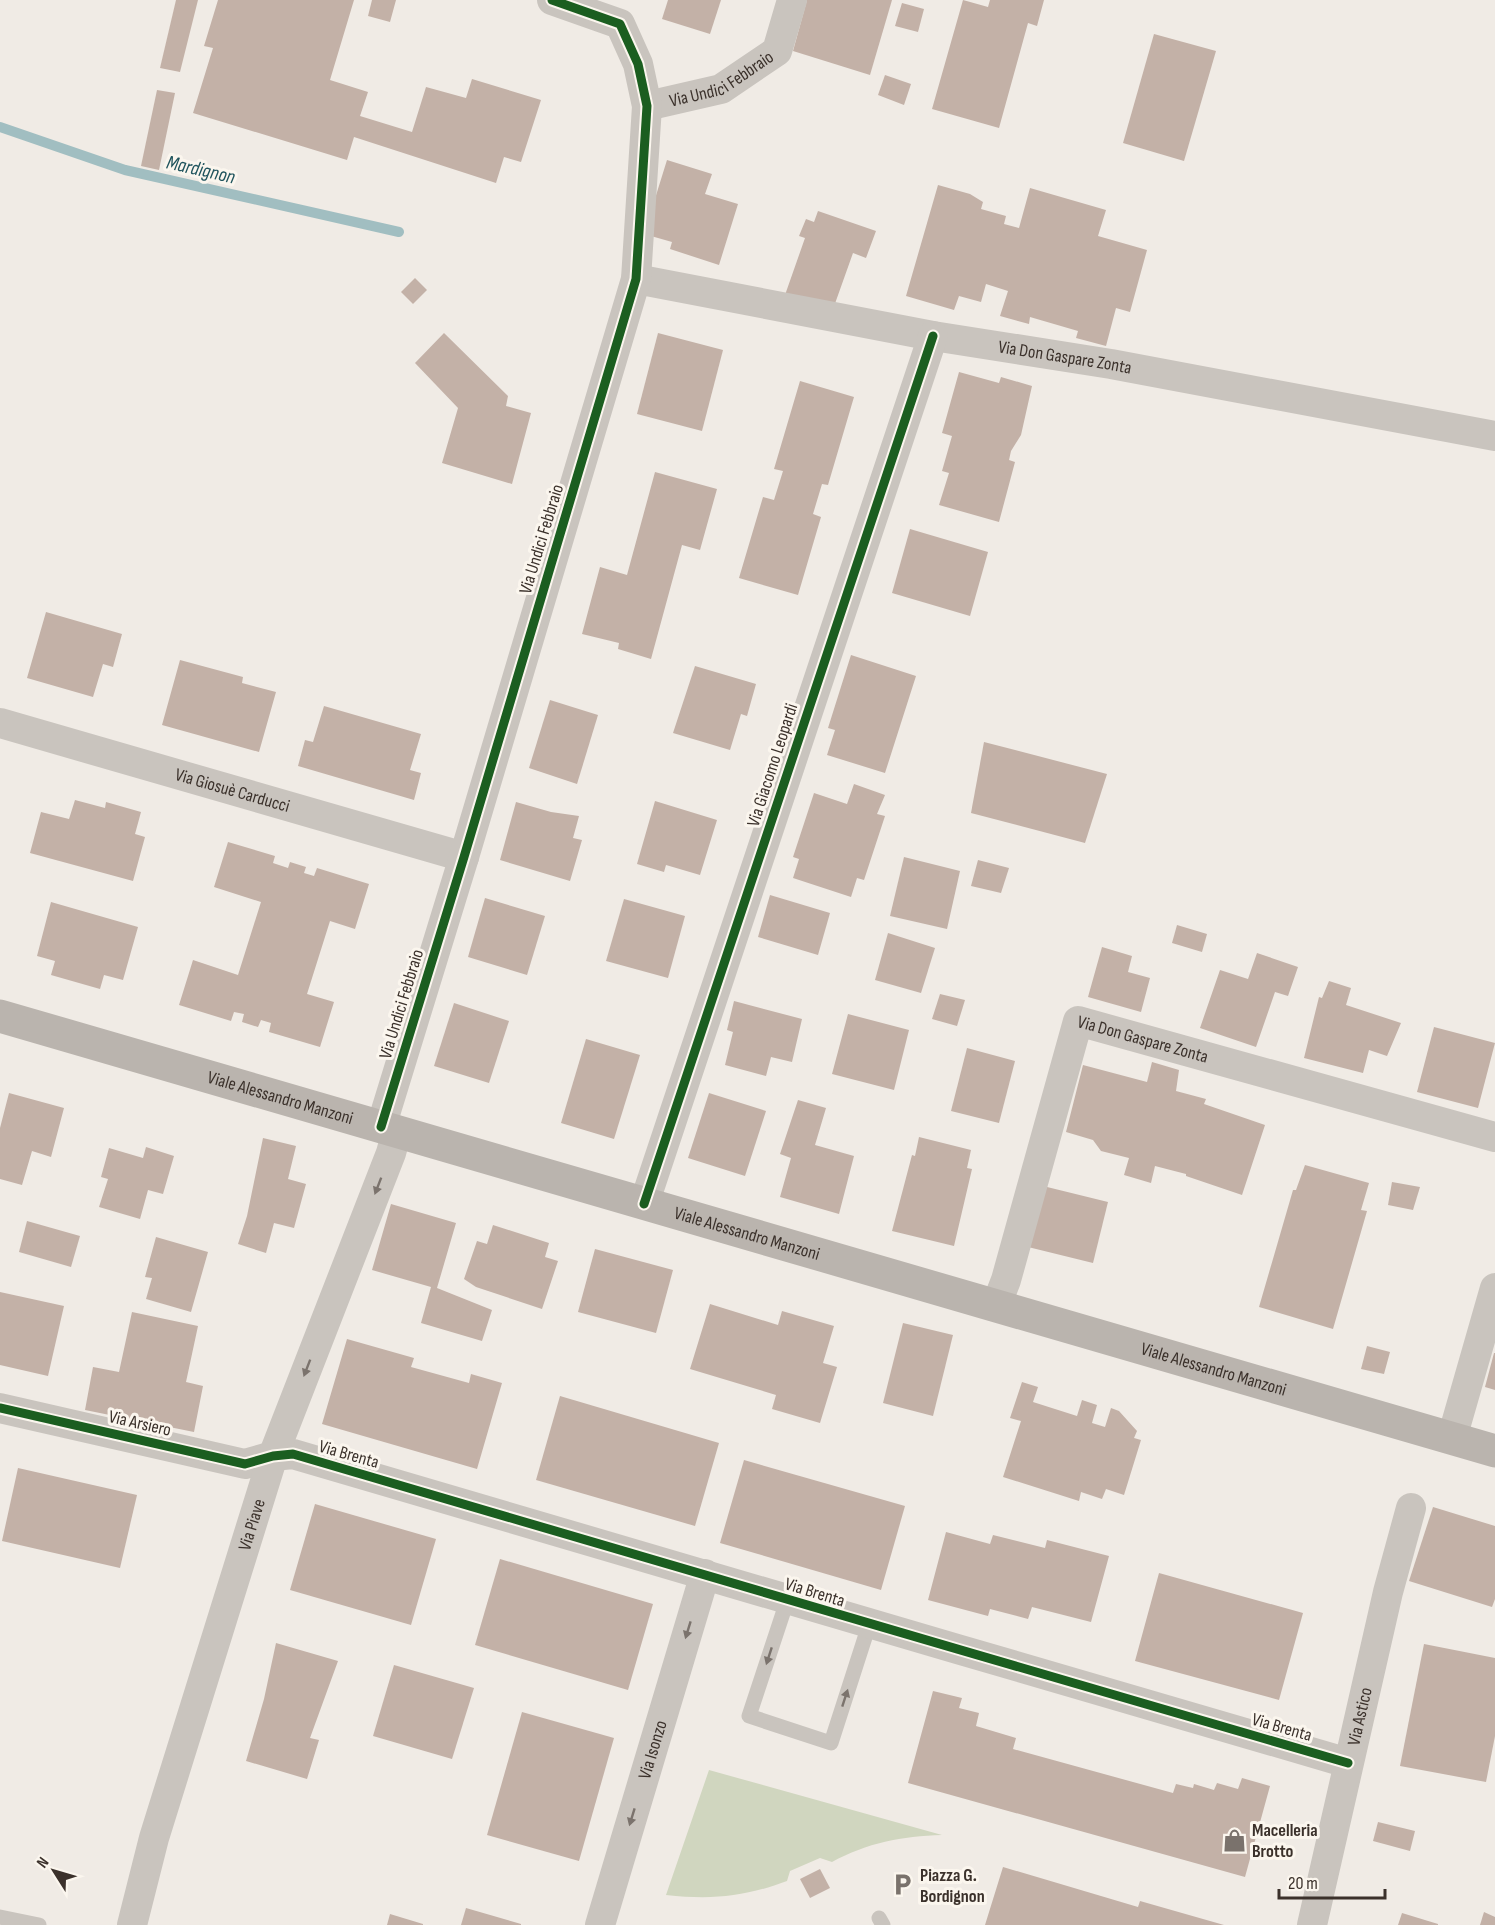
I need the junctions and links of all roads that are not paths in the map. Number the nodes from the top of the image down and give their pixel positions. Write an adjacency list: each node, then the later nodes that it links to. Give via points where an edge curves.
1 (552, 0): 3 (street, Via Undici Febbraio, via 620,24 638,64)
2 (792, 0): 3 (street, Via Undici Febbraio, via 777,51 721,89)
3 (647, 106): 4 (street, Via Undici Febbraio)
4 (636, 279): 5 (street, Via Don Gaspare Zonta); 8 (street, Via Undici Febbraio)
5 (933, 336): 6 (street, Via Don Gaspare Zonta, via 1111,364); 12 (street, Via Giacomo Leopardi)
6 (1495, 436)
7 (0, 723): 8 (street, Via Giosuè Carducci)
8 (464, 857): 10 (street, Via Undici Febbraio)
9 (0, 1016): 10 (main road, Viale Alessandro Manzoni)
10 (389, 1129): 12 (main road, Viale Alessandro Manzoni); 18 (street, Via Piave, one-way to 18, via 391,1153)
11 (1495, 1137): 14 (street, Via Don Gaspare Zonta, via 1078,1021)
12 (644, 1204): 14 (main road, Viale Alessandro Manzoni)
13 (1495, 1288): 16 (street)
14 (996, 1306): 16 (main road, Viale Alessandro Manzoni)
15 (0, 1408): 18 (street, Via Arsiero, via 245,1464)
16 (1452, 1438): 17 (main road, Viale Alessandro Manzoni)
17 (1495, 1451)
18 (273, 1456): 20 (street, Via Brenta, via 293,1454); 26 (street, Via Piave, via 156,1828)
19 (1411, 1508): 23 (street, Via Astico)
20 (705, 1574): 21 (street, Via Brenta); 27 (street, Via Isonzo, one-way to 27)
21 (787, 1601): 22 (street, Via Brenta); 22 (lane, one-way to 22, via 749,1716 831,1743)
22 (869, 1625): 23 (street, Via Brenta)
23 (1348, 1763): 28 (street, Via Astico)
24 (0, 1917): 25 (lane)
25 (39, 1925)
26 (132, 1925)
27 (600, 1925)
28 (1312, 1925)

